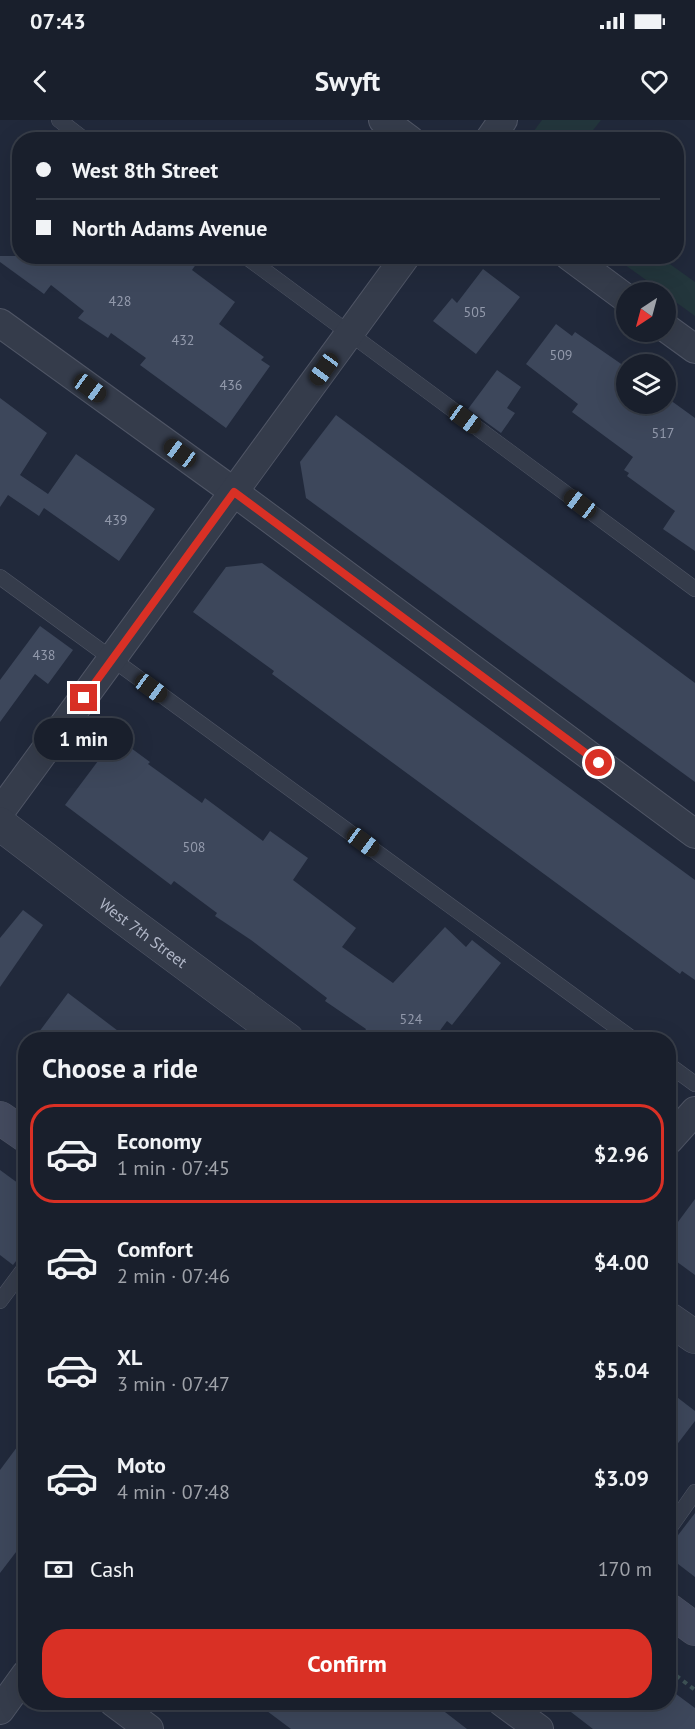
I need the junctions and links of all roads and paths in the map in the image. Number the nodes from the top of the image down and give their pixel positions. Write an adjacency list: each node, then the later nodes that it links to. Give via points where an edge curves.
1 (59, 120): 3 (lane)
2 (383, 120): 4 (street)
3 (75, 132)
4 (399, 132)
5 (256, 264): 10 (lane)
6 (400, 264): 10 (street)
7 (580, 264): 8 (street)
8 (616, 291)
9 (0, 323): 13 (street)
10 (350, 334): 13 (street); 15 (lane)
11 (676, 335): 12 (street)
12 (695, 349)
13 (234, 492): 16 (street); 19 (street)
14 (0, 577): 16 (lane)
15 (695, 589)
16 (112, 659): 17 (street); 21 (lane)
17 (0, 812)
18 (0, 824): 20 (street, West 7th Street)
19 (695, 834)
20 (277, 1032)
21 (623, 1032)
22 (676, 1070): 23 (lane)
23 (695, 1084)
24 (695, 1110): 27 (street)
25 (0, 1118): 26 (main road)
26 (18, 1130)
27 (676, 1132)
28 (18, 1276): 29 (lane)
29 (0, 1300)
30 (676, 1323): 31 (street)
31 (695, 1337)
32 (695, 1492): 33 (lane)
33 (676, 1519)
34 (676, 1615): 35 (main road)
35 (695, 1629)
36 (676, 1675): 38 (path)
37 (18, 1685): 39 (street)
38 (695, 1690)
39 (0, 1710)
40 (124, 1710): 42 (street)
41 (513, 1710): 43 (street)
42 (149, 1729)
43 (539, 1729)

